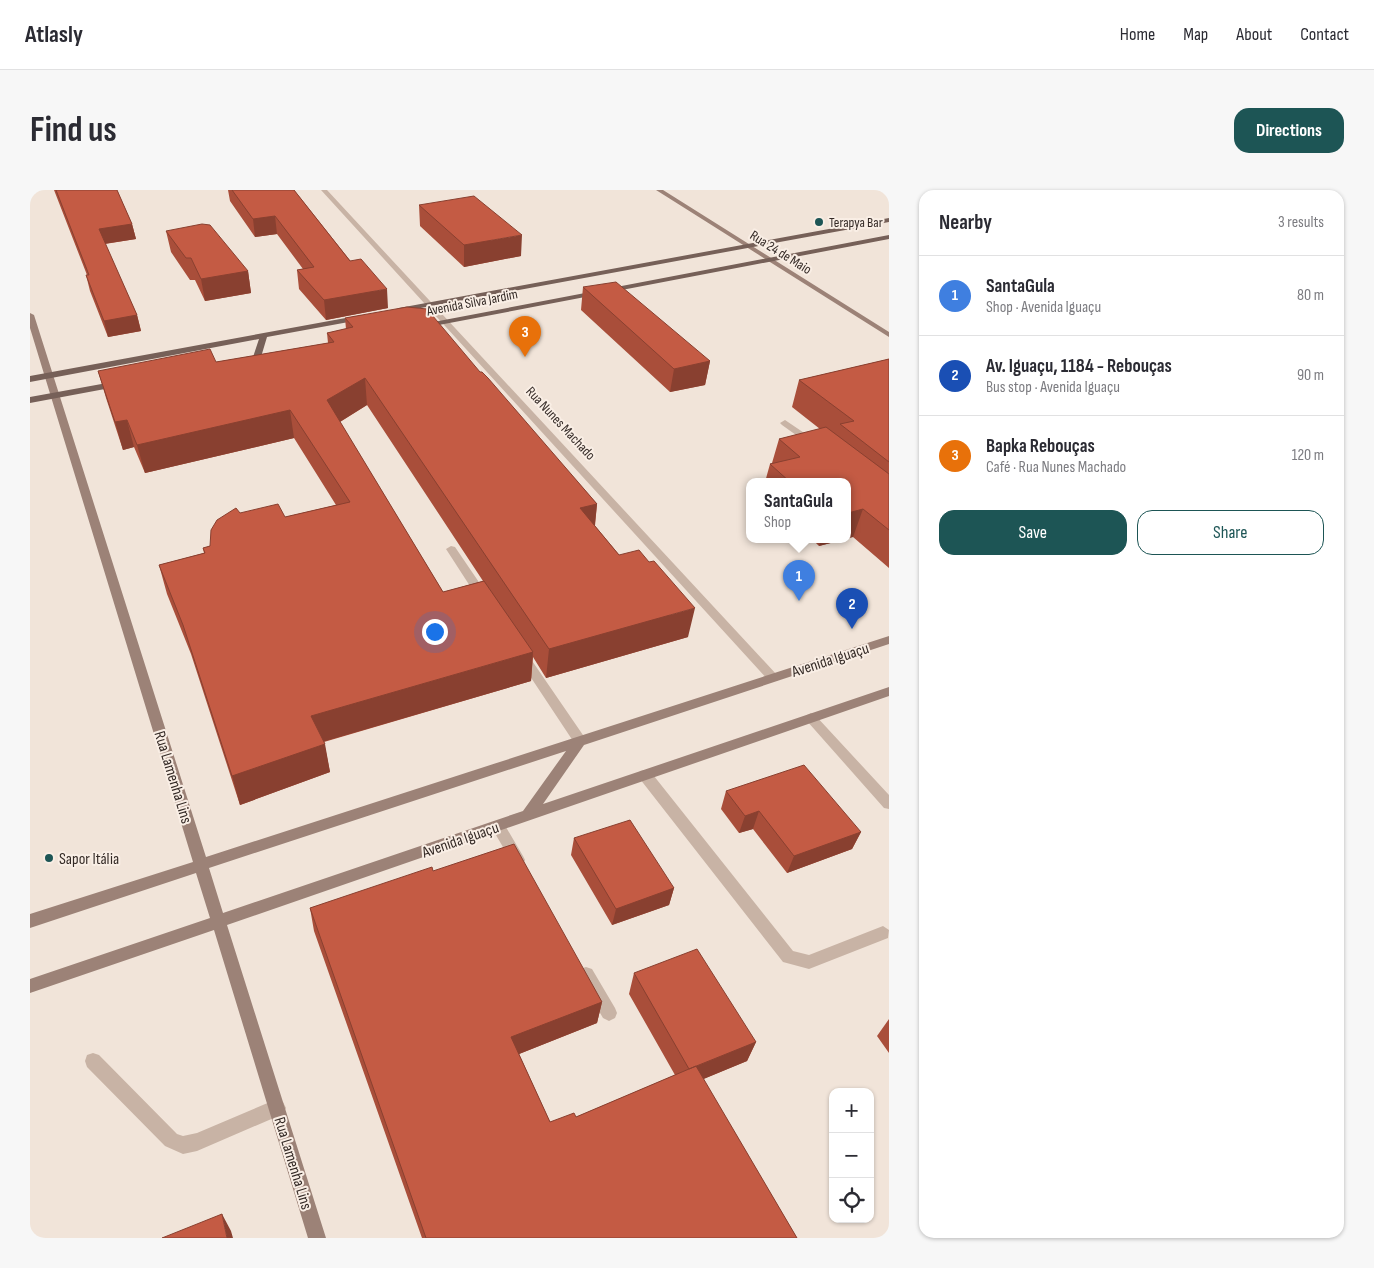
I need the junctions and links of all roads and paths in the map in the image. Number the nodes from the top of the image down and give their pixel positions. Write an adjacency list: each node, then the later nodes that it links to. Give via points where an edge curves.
1 (324, 190): 15 (street, Rua Nunes Machado)
2 (659, 190): 8 (main road, Rua 24 de Maio)
3 (889, 220): 4 (main road, Avenida Silva Jardim)
4 (861, 225): 5 (main road); 8 (main road, Avenida Silva Jardim)
5 (855, 232)
6 (889, 237): 9 (main road, Avenida Silva Jardim)
7 (848, 239): 9 (main road)
8 (748, 246): 10 (main road, Rua 24 de Maio); 11 (main road, Avenida Silva Jardim)
9 (842, 246): 10 (main road, Avenida Silva Jardim)
10 (770, 260): 14 (main road, Avenida Silva Jardim); 24 (main road, Rua 24 de Maio)
11 (631, 268): 12 (main road); 15 (main road, Avenida Silva Jardim)
12 (657, 271)
13 (665, 272): 14 (main road)
14 (691, 275): 19 (main road, Avenida Silva Jardim)
15 (430, 305): 16 (main road, Avenida Silva Jardim); 19 (street, Rua Nunes Machado)
16 (392, 312)
17 (30, 315): 26 (main road, Rua Lamenha Lins)
18 (373, 315): 20 (main road)
19 (445, 322): 21 (main road, Avenida Silva Jardim); 37 (street, Rua Nunes Machado)
20 (308, 327): 22 (main road); 23 (main road)
21 (416, 327)
22 (324, 332)
23 (264, 335): 25 (main road, via 262,356); 26 (main road)
24 (889, 335)
25 (248, 359)
26 (49, 375): 27 (main road); 29 (main road, Rua Lamenha Lins)
27 (30, 378)
28 (132, 381): 29 (main road)
29 (55, 396): 30 (main road); 45 (main road, Rua Lamenha Lins)
30 (30, 400)
31 (785, 423): 32 (street)
32 (824, 452)
33 (451, 549): 34 (street)
34 (489, 605)
35 (889, 640): 37 (main road, Avenida Iguaçu)
36 (516, 645): 40 (street)
37 (773, 678): 40 (main road, Avenida Iguaçu)
38 (889, 691): 39 (main road, Avenida Iguaçu)
39 (810, 718): 41 (main road, Avenida Iguaçu); 42 (street)
40 (580, 741): 43 (main road); 45 (main road, Avenida Iguaçu)
41 (645, 775): 43 (main road, Avenida Iguaçu); 49 (street, via 788,957 809,962)
42 (889, 804)
43 (527, 816): 44 (main road, Avenida Iguaçu)
44 (498, 826): 46 (street); 48 (main road, Avenida Iguaçu)
45 (202, 865): 47 (main road, Avenida Iguaçu); 48 (main road, Rua Lamenha Lins)
46 (528, 877)
47 (30, 922)
48 (219, 922): 51 (main road, Avenida Iguaçu); 54 (main road, Rua Lamenha Lins)
49 (883, 932)
50 (578, 962): 52 (street)
51 (30, 986)
52 (608, 1013)
53 (93, 1061): 54 (street, via 171,1140 183,1145)
54 (277, 1108): 55 (main road, Rua Lamenha Lins)
55 (318, 1238)

